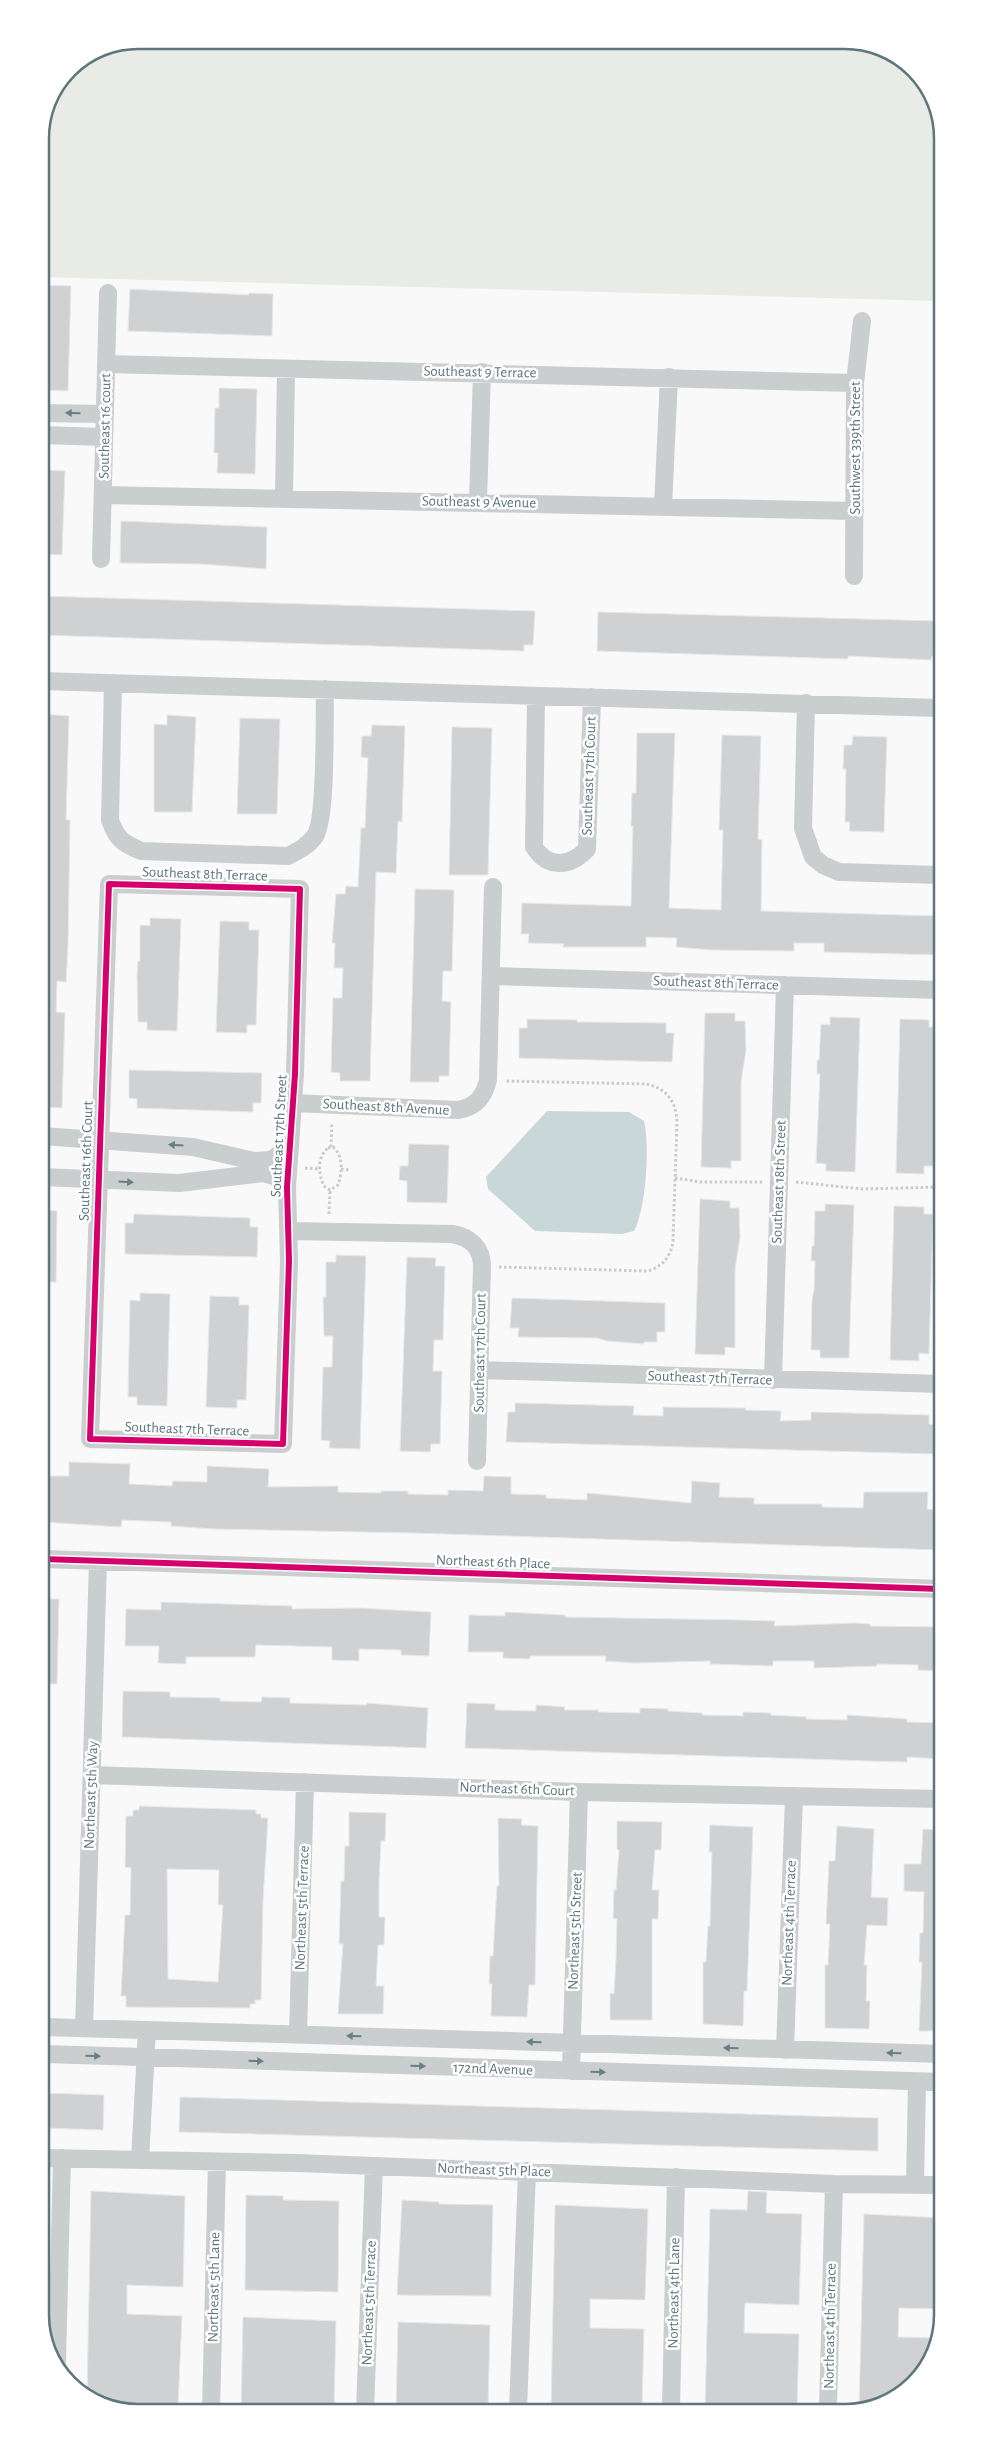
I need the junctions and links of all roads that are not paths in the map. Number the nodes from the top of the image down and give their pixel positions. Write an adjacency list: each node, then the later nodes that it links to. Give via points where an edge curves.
1 (108, 294): 3 (street, Southeast 16 court)
2 (862, 321): 7 (street, Southwest 339th Street)
3 (106, 364): 4 (street, Southeast 9 Terrace); 9 (street, Southeast 16 court)
4 (286, 369): 5 (street, Southeast 9 Terrace); 13 (street)
5 (482, 372): 6 (street, Southeast 9 Terrace); 14 (street)
6 (669, 377): 7 (street, Southeast 9 Terrace); 15 (street)
7 (855, 383): 16 (street, Southwest 339th Street)
8 (49, 413): 9 (street, one-way to 8)
9 (105, 414): 11 (street, Southeast 16 court)
10 (49, 435): 11 (street)
11 (104, 437): 12 (street, Southeast 16 court)
12 (103, 495): 13 (street, Southeast 9 Avenue); 17 (street, Southeast 16 court)
13 (284, 498): 14 (street, Southeast 9 Avenue)
14 (478, 502): 15 (street, Southeast 9 Avenue)
15 (663, 507): 16 (street, Southeast 9 Avenue)
16 (855, 511): 18 (street, Southwest 339th Street)
17 (101, 558)
18 (854, 576)
19 (49, 681): 20 (street)
20 (113, 683): 21 (street); 21 (street, via 110,820 115,835 126,845 141,851 288,856 304,848 316,834 322,812)
21 (325, 689): 22 (street)
22 (536, 696): 23 (street); 23 (street, Southeast 17th Court, via 534,847 550,863 564,864 578,858 587,849)
23 (592, 697): 24 (street)
24 (806, 703): 25 (street); 26 (street, via 802,828 814,857 839,872)
25 (934, 708)
26 (934, 875)
27 (109, 884): 29 (street, Southeast 8th Terrace); 35 (street, Southeast 16th Court)
28 (493, 887): 30 (street)
29 (300, 889): 33 (street, Southeast 17th Street)
30 (491, 976): 31 (street, Southeast 8th Terrace); 33 (street, Southeast 8th Avenue, via 488,1080 483,1096 477,1102 458,1110)
31 (785, 985): 32 (street, Southeast 8th Terrace); 44 (street, Southeast 18th Street)
32 (934, 990)
33 (292, 1103): 37 (street, Southeast 17th Street)
34 (49, 1136): 35 (street)
35 (99, 1140): 36 (street, one-way to 35); 39 (street, Southeast 16th Court)
36 (203, 1148): 37 (street, via 263,1162); 40 (street, via 209,1157 210,1169)
37 (289, 1148): 41 (street, Southeast 17th Street)
38 (49, 1178): 39 (street)
39 (98, 1180): 40 (street, one-way to 40, via 146,1184); 46 (street, Southeast 16th Court)
40 (199, 1182): 41 (street, via 263,1172)
41 (287, 1187): 42 (street, Southeast 17th Street)
42 (289, 1231): 43 (street, Southeast 17th Court, via 452,1234 466,1238 482,1257); 47 (street, Southeast 17th Street)
43 (480, 1370): 44 (street, Southeast 7th Terrace); 48 (street, Southeast 17th Court)
44 (773, 1380): 45 (street, Southeast 7th Terrace)
45 (934, 1384)
46 (90, 1439): 47 (street, Southeast 7th Terrace)
47 (283, 1444)
48 (478, 1461)
49 (49, 1559): 50 (street, Northeast 6th Place)
50 (98, 1561): 51 (street, Northeast 6th Place); 52 (street, Northeast 5th Way)
51 (934, 1589)
52 (92, 1775): 53 (street, Northeast 6th Court); 58 (street, Northeast 5th Way)
53 (305, 1782): 54 (street, Northeast 6th Court); 60 (street, Northeast 5th Terrace)
54 (579, 1792): 55 (street, Northeast 6th Court); 61 (street, Northeast 5th Street)
55 (794, 1796): 56 (street, Northeast 6th Court); 62 (street, Northeast 4th Terrace)
56 (934, 1799)
57 (49, 2027): 58 (street, 172nd Avenue)
58 (84, 2028): 59 (street, 172nd Avenue)
59 (147, 2030): 60 (street, 172nd Avenue); 65 (street)
60 (298, 2034): 61 (street, 172nd Avenue, one-way to 60)
61 (572, 2043): 62 (street, 172nd Avenue, one-way to 61); 66 (street, Northeast 5th Street)
62 (785, 2050): 64 (street, 172nd Avenue, one-way to 62)
63 (49, 2054): 65 (street, 172nd Avenue, one-way to 65)
64 (934, 2054)
65 (145, 2057): 66 (street, 172nd Avenue, one-way to 66); 70 (street)
66 (571, 2071): 67 (street, 172nd Avenue, one-way to 67)
67 (917, 2082): 68 (street, 172nd Avenue); 76 (street)
68 (934, 2082)
69 (53, 2158): 70 (street, Northeast 5th Place); 78 (street)
70 (140, 2160): 71 (street, Northeast 5th Place)
71 (217, 2162): 72 (street, Northeast 5th Place); 79 (street, Northeast 5th Lane)
72 (374, 2166): 73 (street, Northeast 5th Place); 80 (street, Northeast 5th Terrace)
73 (527, 2171): 74 (street, Northeast 5th Place); 81 (street)
74 (676, 2177): 75 (street, Northeast 5th Place); 82 (street, Northeast 4th Lane)
75 (834, 2184): 76 (street, Northeast 5th Place); 83 (street, Northeast 4th Terrace)
76 (915, 2184): 77 (street, Northeast 5th Place)
77 (934, 2185)
78 (57, 2352)
79 (211, 2404)
80 (366, 2404)
81 (518, 2404)
82 (671, 2404)
83 (828, 2404)

